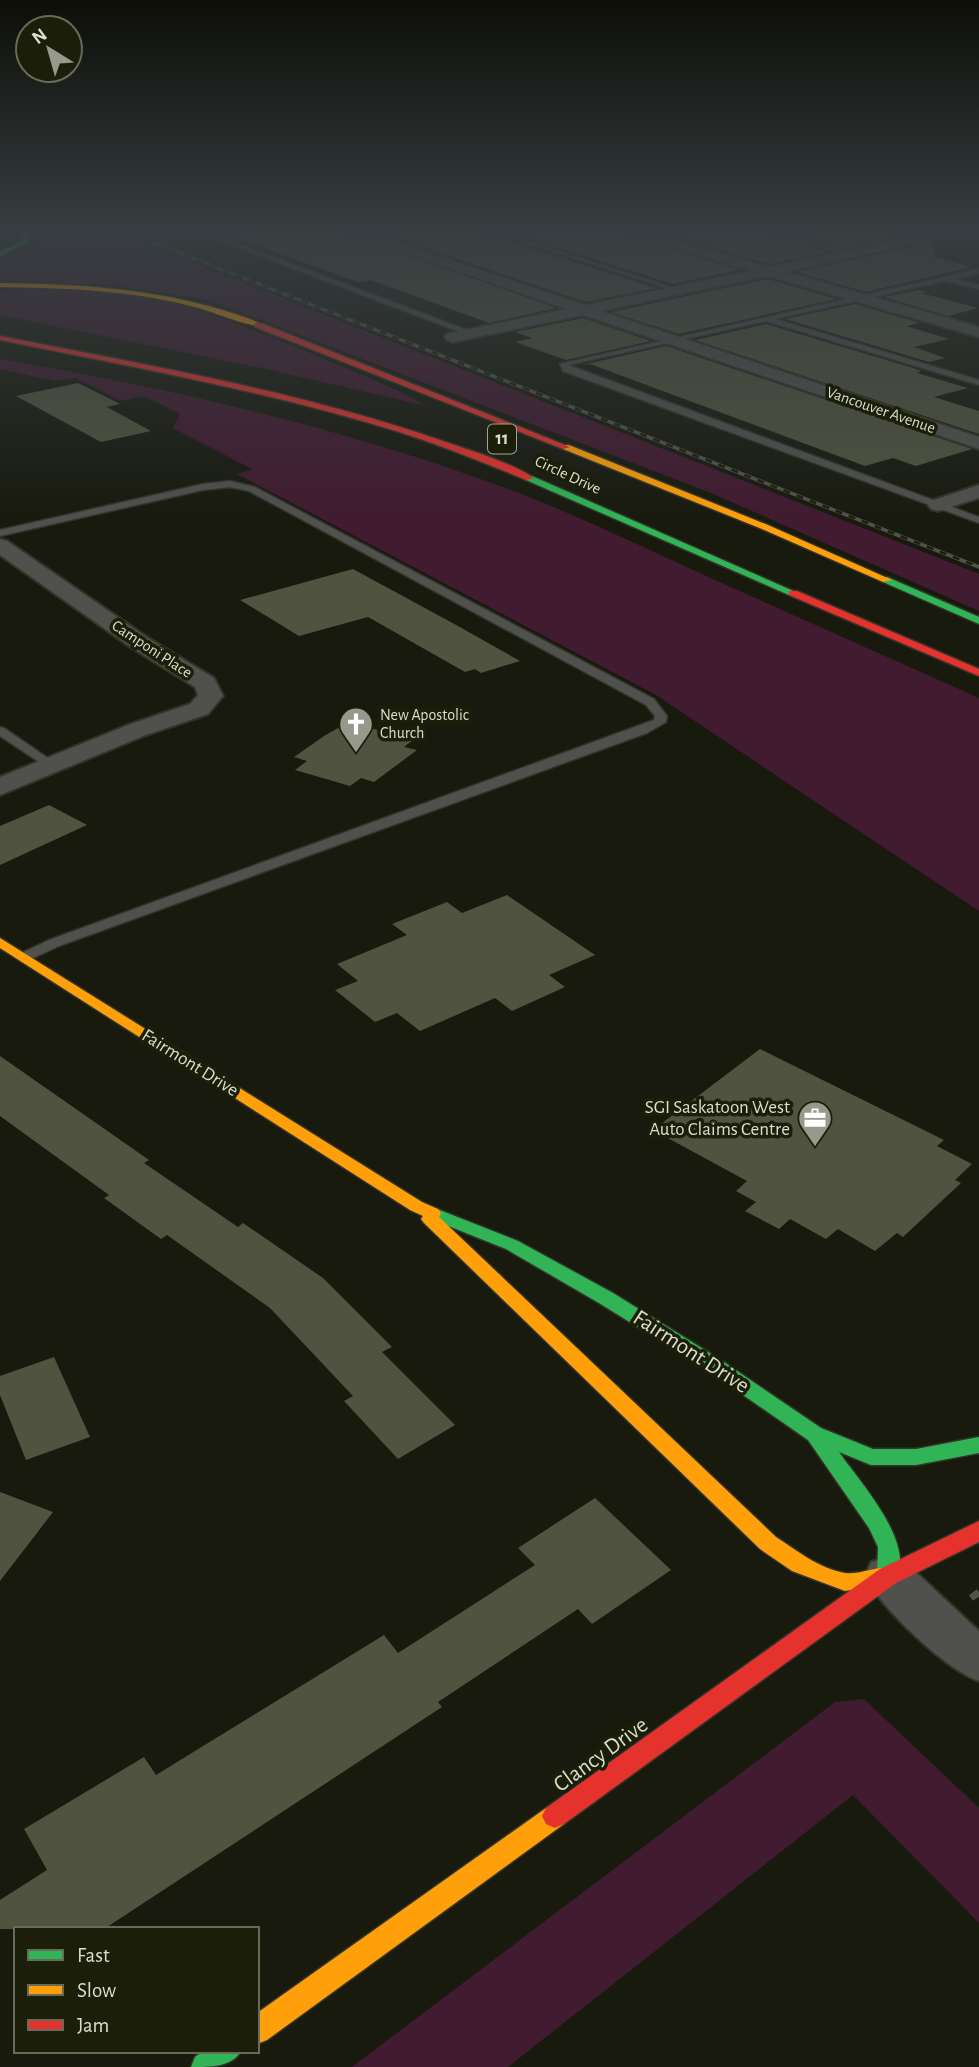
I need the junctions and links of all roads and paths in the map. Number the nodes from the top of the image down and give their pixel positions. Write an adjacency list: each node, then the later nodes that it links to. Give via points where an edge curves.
1 (260, 325): 27 (main road, via 765,527)
2 (451, 325): 10 (lane)
3 (508, 325): 10 (street)
4 (630, 325): 13 (street, Vancouver Avenue)
5 (731, 325): 13 (lane)
6 (790, 325): 15 (lane)
7 (959, 325): 9 (street)
8 (0, 326): 16 (main road)
9 (979, 331)
10 (471, 333): 11 (street)
11 (453, 337)
12 (0, 338): 22 (main road, Circle Drive / 11, via 363,418 479,456)
13 (670, 339): 18 (street, Vancouver Avenue); 23 (lane, via 564,364 566,369)
14 (0, 351): 22 (main road, via 317,419)
15 (979, 383)
16 (307, 387)
17 (492, 435): 19 (main road, Circle Drive / 11)
18 (979, 443)
19 (560, 461): 20 (main road); 28 (main road, Circle Drive / 11)
20 (583, 472)
21 (979, 492): 23 (street)
22 (584, 503): 29 (main road, Circle Drive / 11)
23 (938, 505): 24 (lane)
24 (979, 520)
25 (0, 533): 34 (lane, via 203,487 242,486 650,702 661,716 660,722 643,730)
26 (0, 545): 31 (street, Camponi Place, via 210,689 211,696 199,709)
27 (979, 621)
28 (979, 634)
29 (979, 673)
30 (0, 731): 31 (lane)
31 (52, 765): 32 (street, Camponi Place)
32 (0, 787)
33 (0, 942): 34 (main road, Fairmont Drive)
34 (24, 957): 35 (main road, Fairmont Drive)
35 (416, 1206): 36 (main road, Fairmont Drive, via 512,1245 607,1298); 39 (main road, Fairmont Drive, via 768,1543 800,1565 845,1583)
36 (815, 1434): 37 (main road, via 871,1457 916,1457); 39 (main road, Fairmont Drive, via 877,1523 889,1547)
37 (979, 1445)
38 (979, 1530): 39 (main road, Clancy Drive)
39 (888, 1576): 40 (street); 41 (main road, Clancy Drive)
40 (979, 1660)
41 (259, 2029)
42 (224, 2053): 43 (main road)
43 (205, 2067)

